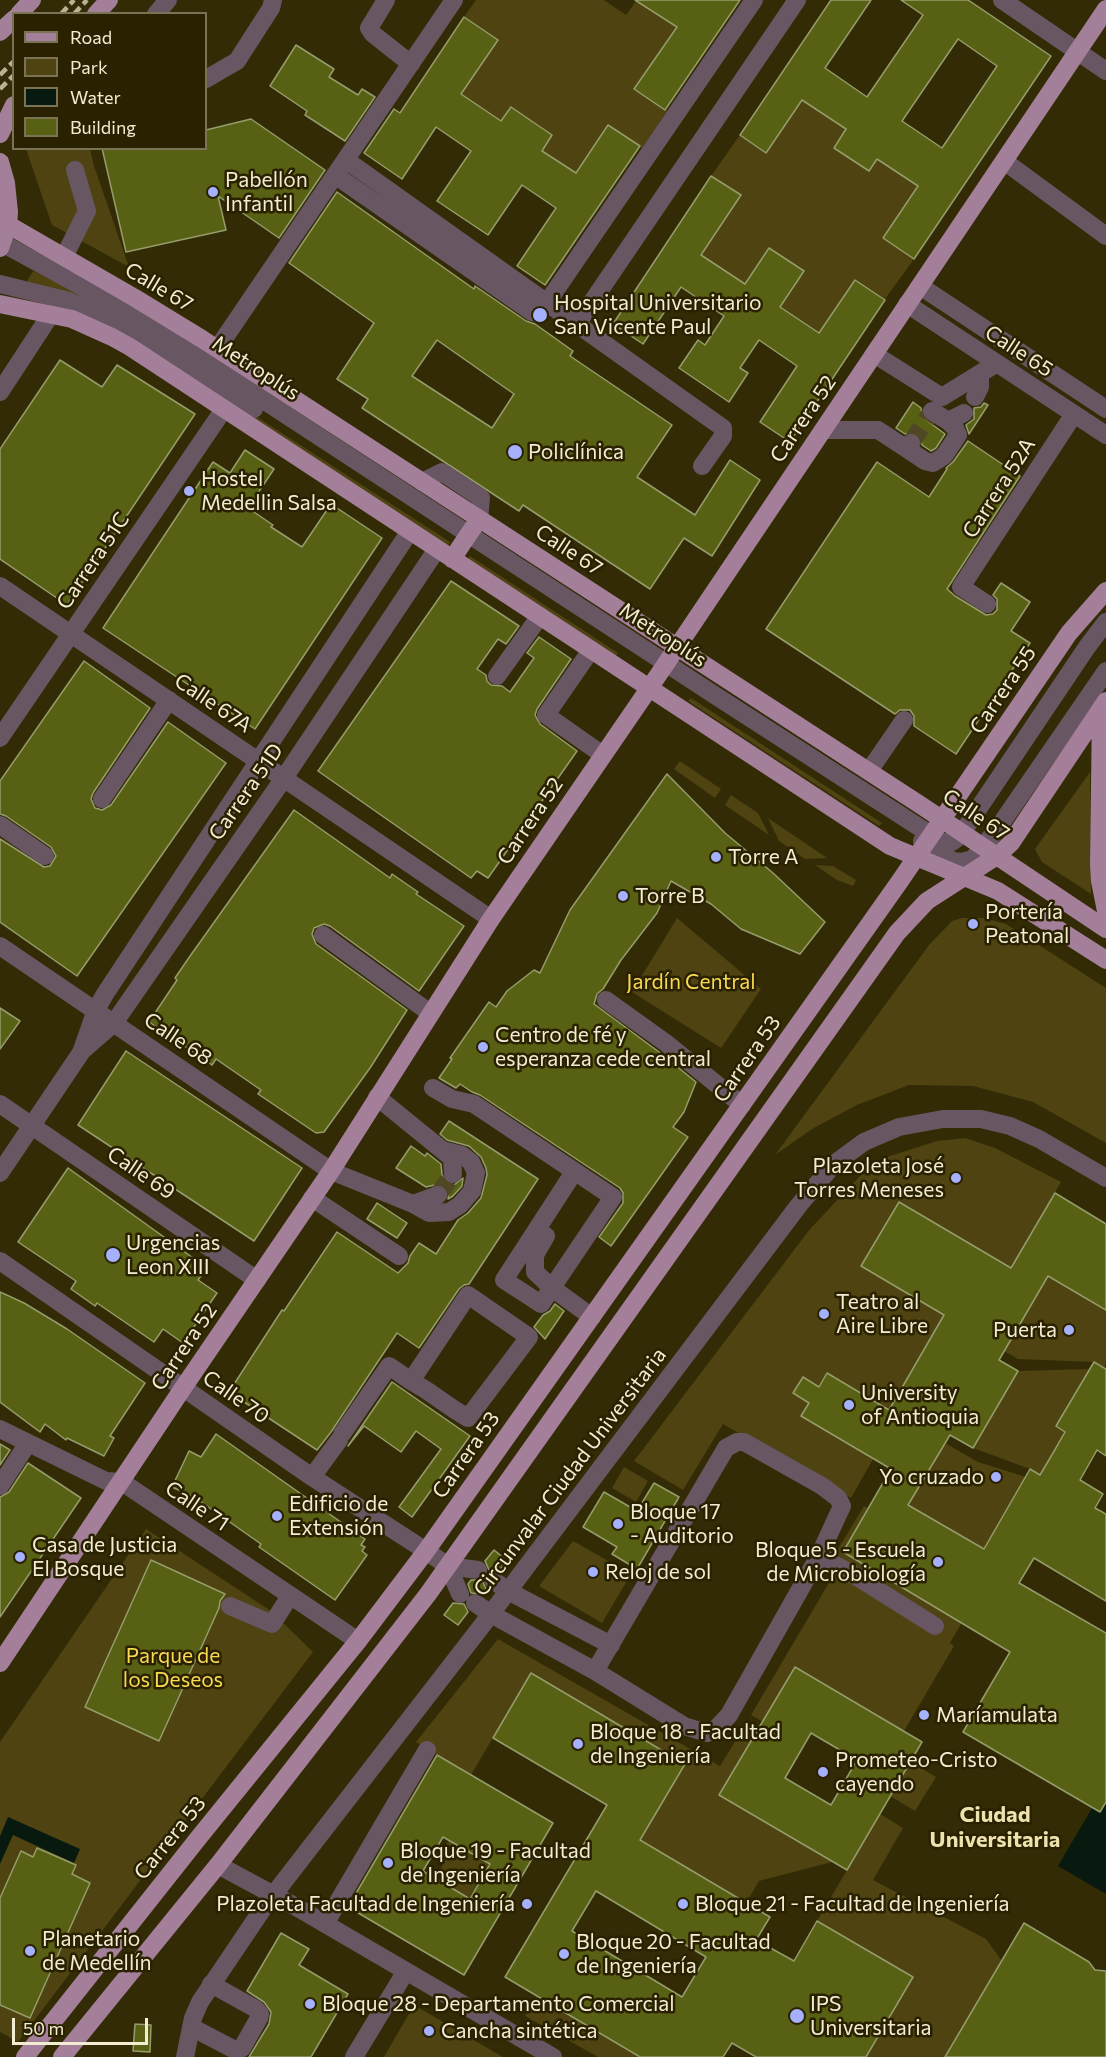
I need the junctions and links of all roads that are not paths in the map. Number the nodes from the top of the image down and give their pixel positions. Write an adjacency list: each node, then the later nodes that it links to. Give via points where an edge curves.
1 (109, 0): 10 (main road)
2 (168, 0): 11 (street)
3 (273, 0): 17 (street, via 237,61)
4 (386, 0): 15 (street, via 369,28)
5 (454, 0): 15 (street)
6 (754, 0): 30 (street)
7 (797, 0): 34 (street)
8 (1002, 0): 14 (street)
9 (1106, 9): 14 (main road, Carrera 52)
10 (98, 12)
11 (158, 12)
12 (12, 21): 13 (main road)
13 (0, 32)
14 (1077, 52): 16 (street); 20 (main road, Carrera 52)
15 (411, 64): 22 (street)
16 (1106, 72)
17 (207, 78)
18 (12, 109): 19 (main road)
19 (0, 134)
20 (1004, 161): 25 (street); 29 (main road, Carrera 52)
21 (0, 162): 24 (main road, via 8,199)
22 (340, 168): 30 (street); 35 (street)
23 (75, 170): 27 (street, via 87,211)
24 (4, 223): 26 (main road); 27 (main road, Calle 67)
25 (1106, 236)
26 (1, 245): 49 (street, Metroplús, via 122,308)
27 (64, 257): 35 (main road, Calle 67)
28 (0, 284): 49 (street, Metroplús, via 69,301 114,320)
29 (920, 286): 32 (main road, Carrera 52); 43 (street, Calle 65)
30 (548, 303): 34 (street)
31 (0, 304): 33 (main road)
32 (908, 304): 36 (main road, Carrera 52); 37 (street, Calle 65)
33 (51, 314): 39 (street); 42 (main road, via 112,337)
34 (577, 324): 47 (street, via 723,428 723,436)
35 (217, 349): 49 (main road, Calle 67, via 422,482)
36 (874, 354): 41 (street); 45 (main road, Carrera 52)
37 (997, 363): 38 (street); 44 (street, Calle 65)
38 (980, 374): 40 (street); 41 (street)
39 (0, 392)
40 (975, 396)
41 (935, 408): 45 (street, via 956,417 958,435 944,456 933,463 878,430)
42 (224, 409): 48 (main road); 57 (street, Carrera 51C)
43 (1106, 409)
44 (1074, 414): 46 (street, Calle 65); 54 (street, Carrera 52A, via 962,587)
45 (823, 430): 58 (main road, Carrera 52)
46 (1106, 435)
47 (702, 466)
48 (410, 531): 50 (main road); 69 (street, Carrera 51D)
49 (470, 532): 51 (main road); 58 (main road, Calle 67); 60 (street, Metroplús)
50 (437, 549): 51 (main road); 71 (street, Carrera 51D)
51 (452, 559): 55 (main road)
52 (0, 586): 57 (street, Calle 67A)
53 (1106, 591): 73 (main road, Carrera 55, via 1069,633)
54 (987, 604)
55 (540, 616): 59 (main road); 62 (street)
56 (1106, 622): 76 (street)
57 (71, 634): 64 (street, Calle 67A); 67 (street, Carrera 51C)
58 (676, 647): 60 (main road, Carrera 52); 70 (main road, Calle 67)
59 (591, 650): 63 (main road); 68 (street, via 546,715)
60 (663, 667): 63 (main road, Carrera 52); 77 (street, Metroplús)
61 (1106, 671): 78 (street, Metroplús)
62 (497, 676)
63 (649, 688): 68 (main road, Carrera 52); 77 (main road, via 890,846)
64 (169, 700): 69 (street, Calle 67A); 72 (street)
65 (1103, 704): 75 (main road); 78 (main road, via 1019,832)
66 (904, 720): 70 (street)
67 (0, 738)
68 (603, 755): 82 (main road, Carrera 52)
69 (259, 761): 71 (street, Calle 67A); 88 (street, Carrera 51D)
70 (869, 771): 73 (main road, Calle 67)
71 (284, 778): 82 (street, Calle 67A); 90 (street, Carrera 51D)
72 (102, 799)
73 (943, 819): 76 (main road, Calle 67); 77 (main road, Carrera 55)
74 (0, 825): 79 (street)
75 (1103, 830): 81 (main road, via 1100,881)
76 (962, 832): 77 (street, via 955,840); 78 (main road, Calle 67)
77 (925, 846): 78 (street, Metroplús, via 961,862); 80 (main road); 95 (main road, Carrera 53)
78 (990, 852): 80 (main road); 83 (main road, Calle 67)
79 (45, 856)
80 (964, 877): 86 (main road, via 1005,895); 121 (main road, via 927,901 897,933)
81 (1106, 911)
82 (491, 919): 89 (main road, Carrera 52)
83 (1106, 929)
84 (323, 935): 89 (street)
85 (0, 946): 88 (street, Calle 68)
86 (1106, 960)
87 (606, 1000): 95 (street)
88 (96, 1010): 90 (street, Calle 68); 91 (street, Carrera 51D)
89 (430, 1013): 93 (main road, Carrera 52)
90 (114, 1023): 91 (street, Carrera 51D); 98 (street, Calle 68)
91 (82, 1051): 96 (street, Carrera 51D)
92 (433, 1088): 99 (street, via 452,1099 474,1104)
93 (377, 1097): 97 (street); 98 (main road, Carrera 52)
94 (0, 1104): 96 (street, Calle 69)
95 (742, 1105): 111 (main road, Carrera 53)
96 (32, 1126): 100 (street, Carrera 51D); 109 (street, Calle 69)
97 (442, 1150): 101 (street, via 453,1158); 106 (street, Calle 68, via 462,1155 471,1162 476,1173 472,1191 449,1212 429,1213)
98 (331, 1171): 104 (main road, Carrera 52); 106 (street, Calle 68)
99 (574, 1172): 105 (street); 110 (street, via 613,1197)
100 (0, 1173)
101 (453, 1174)
102 (1106, 1178): 122 (street, Circunvalar Ciudad Universitaria, via 1039,1139 981,1119 943,1119 898,1127 864,1142 834,1164 799,1205)
103 (438, 1195): 106 (street)
104 (312, 1198): 107 (street); 109 (main road, Carrera 52)
105 (555, 1203): 110 (street, via 555,1218 535,1255 535,1272); 110 (street, via 504,1280 541,1304)
106 (413, 1204)
107 (399, 1256)
108 (0, 1262): 113 (street, Calle 70)
109 (256, 1280): 113 (main road, Carrera 52)
110 (552, 1288): 111 (street)
111 (592, 1317): 119 (main road, Carrera 53)
112 (411, 1381): 112 (street, via 468,1418 529,1337 468,1295); 116 (street, via 389,1366)
113 (183, 1388): 116 (street, Calle 70); 117 (main road, Carrera 52)
114 (0, 1429): 115 (street, Calle 71)
115 (28, 1443): 117 (street, Calle 71, via 106,1481); 118 (street)
116 (312, 1477): 119 (street, Calle 70)
117 (122, 1482): 123 (street, Calle 71); 129 (main road, Carrera 52)
118 (0, 1486)
119 (426, 1551): 121 (street, Calle 70); 127 (main road, Carrera 53)
120 (819, 1556): 126 (street); 128 (street, via 841,1502 822,1486 744,1442 731,1443); 130 (street, via 729,1715 712,1732 684,1726)
121 (448, 1566): 122 (street, via 486,1575); 125 (street, via 468,1598); 132 (main road)
122 (508, 1591): 125 (street, Circunvalar Ciudad Universitaria); 128 (street)
123 (290, 1596): 124 (street, via 272,1624); 127 (street, Calle 71)
124 (230, 1606)
125 (491, 1614): 130 (street); 133 (street, Circunvalar Ciudad Universitaria)
126 (934, 1626)
127 (358, 1641): 138 (main road, Carrera 53)
128 (610, 1645): 130 (street)
129 (0, 1663)
130 (595, 1671)
131 (427, 1750): 134 (street)
132 (218, 1865): 133 (street); 139 (main road)
133 (273, 1895): 134 (street); 136 (street, Circunvalar Ciudad Universitaria)
134 (325, 1924): 135 (street)
135 (406, 1971): 141 (street); 142 (street)
136 (211, 1984): 137 (street, Circunvalar Ciudad Universitaria); 137 (street, via 256,2009 259,2018 237,2051)
137 (191, 2027): 140 (street, Circunvalar Ciudad Universitaria)
138 (25, 2057)
139 (62, 2057)
140 (185, 2057)
141 (354, 2057)
142 (553, 2057)

